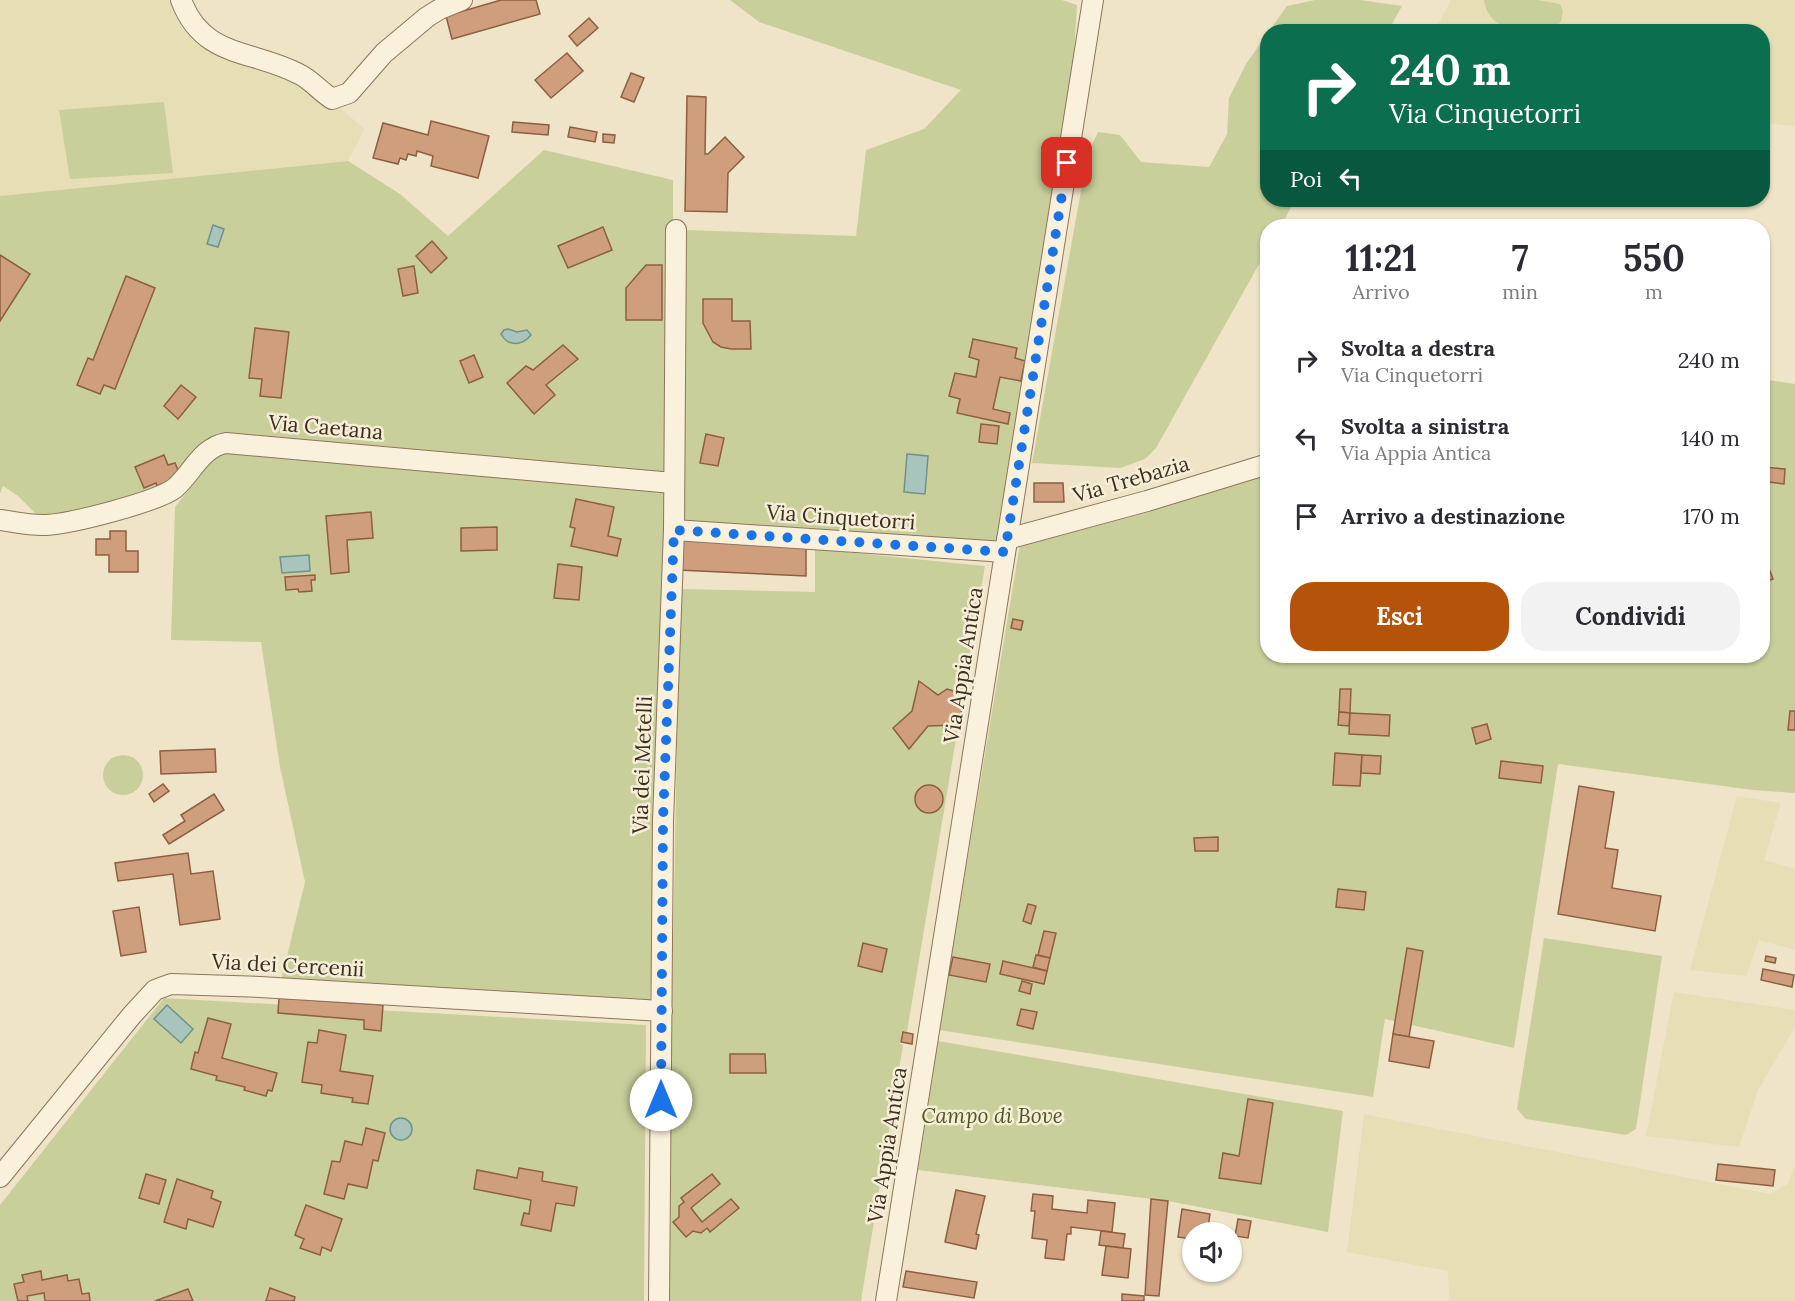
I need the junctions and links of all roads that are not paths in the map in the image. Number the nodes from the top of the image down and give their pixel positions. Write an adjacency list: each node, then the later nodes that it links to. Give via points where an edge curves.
1 (181, 0): 2 (street, via 186,14 207,39 300,74 332,99 349,93 384,53 427,16)
2 (462, 0)
3 (1093, 0): 9 (street, Via Appia Antica)
4 (676, 230): 6 (street, Via dei Metelli)
5 (1260, 466): 9 (street, Via Trebazia)
6 (673, 483): 7 (street, Via Caetana, via 226,443 209,450 174,488 152,500 56,524 38,526); 8 (street, Via dei Metelli)
7 (0, 520)
8 (674, 530): 9 (street, Via Cinquetorri); 10 (street, Via dei Metelli, via 663,821)
9 (1006, 545): 13 (street, Via Appia Antica)
10 (662, 1011): 11 (street, Via dei Cercenii, via 260,987 162,986 132,1015); 12 (street, Via dei Metelli)
11 (0, 1177)
12 (660, 1301)
13 (886, 1301)

